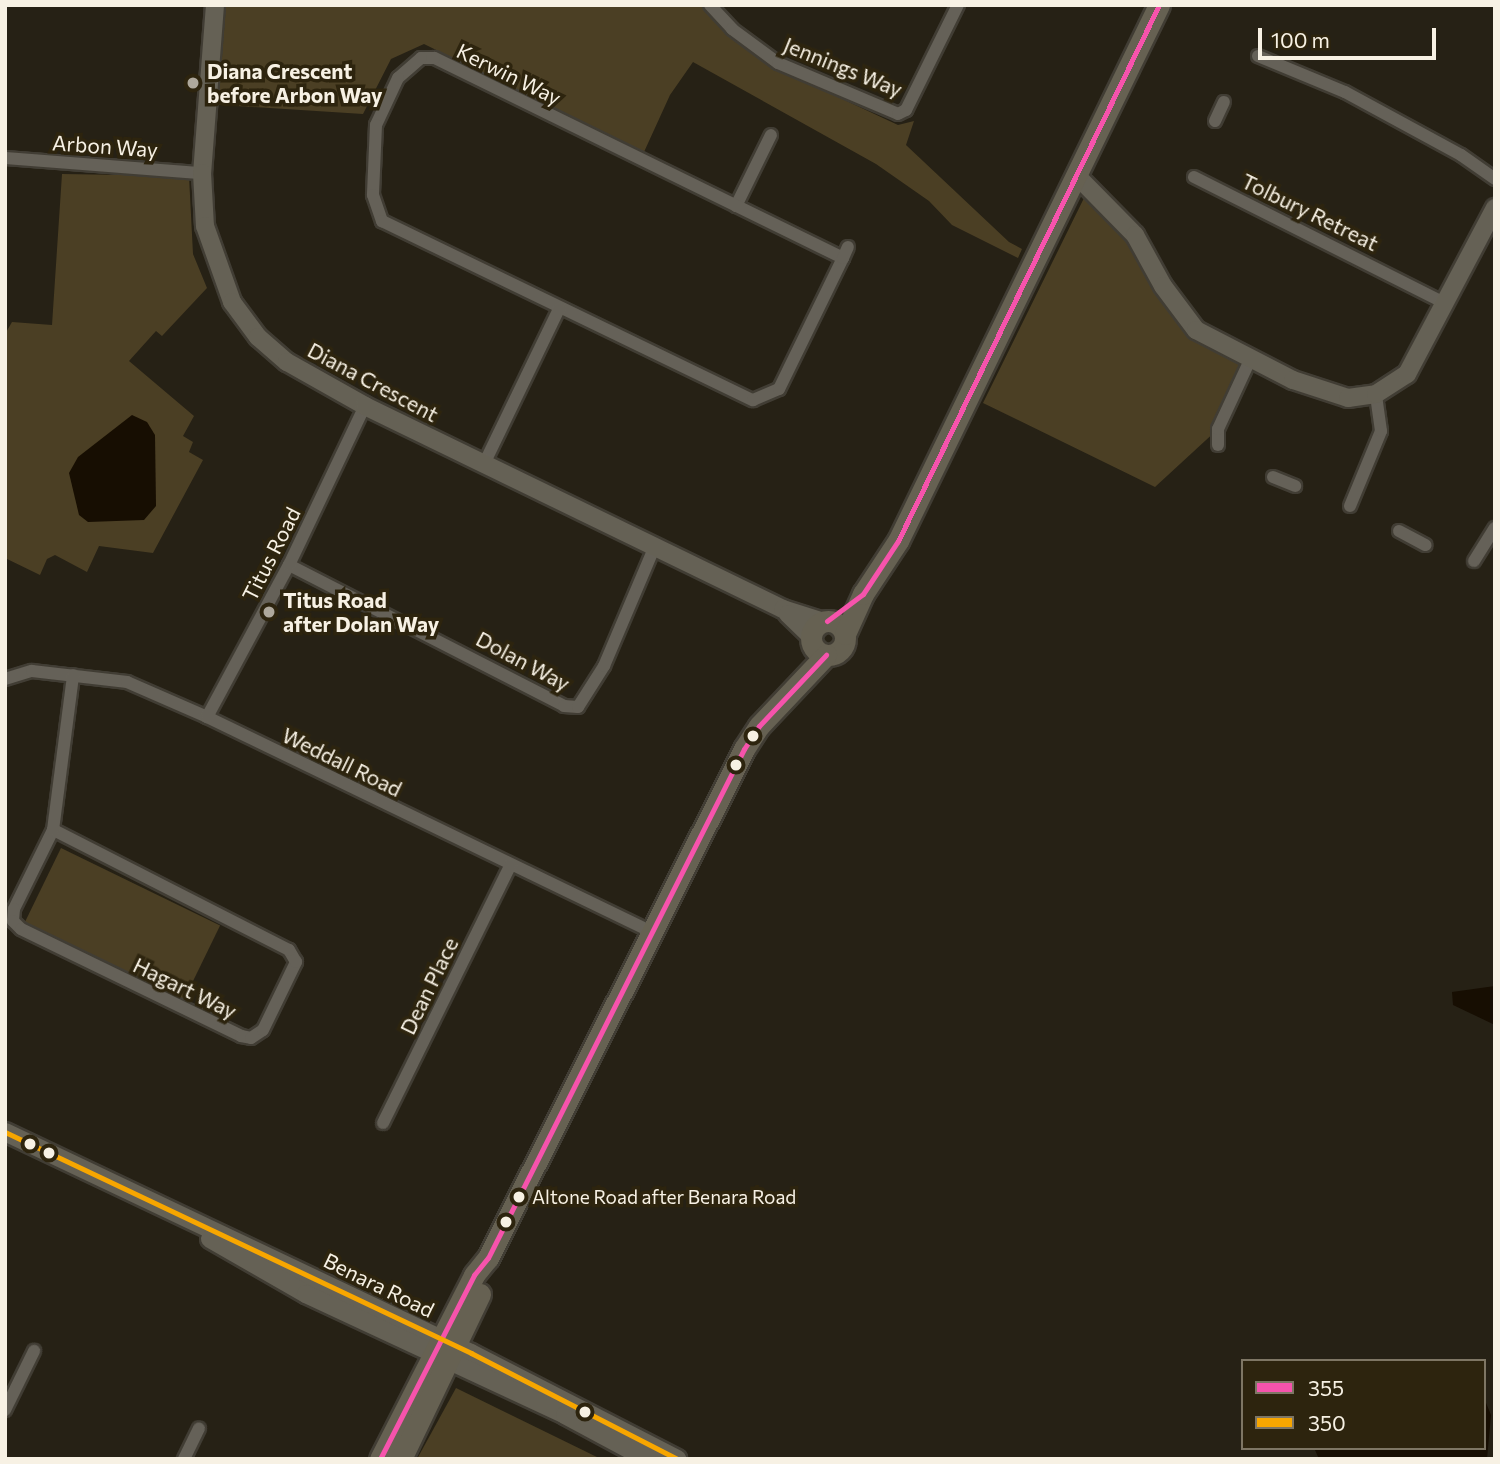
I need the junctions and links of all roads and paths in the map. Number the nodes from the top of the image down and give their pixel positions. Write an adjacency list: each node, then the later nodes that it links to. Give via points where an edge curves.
1 (215, 5): 10 (street, Diana Crescent)
2 (710, 5): 3 (street, Jennings Way, via 732,29 778,63 898,114 906,110)
3 (958, 5)
4 (1159, 5): 13 (main road)
5 (1258, 56): 12 (street, via 1345,92 1461,155)
6 (1224, 102): 7 (street)
7 (1215, 121)
8 (771, 135): 14 (street)
9 (5, 158): 10 (street, Arbon Way)
10 (202, 173): 20 (street, Diana Crescent, via 210,247 232,302 258,337 287,362)
11 (1194, 177): 16 (street, Tolbury Retreat)
12 (1495, 179)
13 (1073, 183): 18 (street, via 1135,235 1185,319 1209,338); 32 (main road, via 898,541)
14 (736, 206): 17 (street, Kerwin Way, via 845,253 779,390 767,398 753,400 733,393); 17 (street, Kerwin Way, via 435,58 421,58 398,78 376,125 372,154 377,214 382,221)
15 (1495, 208): 16 (street)
16 (1445, 303): 19 (street, via 1407,374)
17 (558, 309): 22 (street)
18 (1251, 358): 19 (street, via 1330,396); 21 (street, via 1218,429)
19 (1376, 394): 25 (street, via 1381,431)
20 (365, 406): 22 (street, Diana Crescent); 31 (street, Titus Road)
21 (1218, 445)
22 (484, 464): 29 (street, Diana Crescent)
23 (1273, 477): 24 (street)
24 (1295, 486)
25 (1350, 506)
26 (1495, 528): 30 (street)
27 (1399, 531): 28 (street)
28 (1425, 545)
29 (655, 546): 31 (street, Dolan Way, via 604,666 578,707 564,706); 34 (street, Diana Crescent, via 783,609)
30 (1474, 561)
31 (289, 565): 37 (street, Titus Road)
32 (863, 594): 33 (main road); 34 (main road)
33 (845, 634): 34 (main road, via 838,624); 34 (main road, via 841,650)
34 (820, 636): 40 (main road, via 791,692 744,749)
35 (73, 675): 36 (street, Weddall Road, via 32,671); 37 (street, Weddall Road, via 127,682); 38 (street, Hagart Way)
36 (5, 679)
37 (207, 717): 39 (street, Weddall Road)
38 (53, 830): 38 (street, Hagart Way, via 289,950 296,962 263,1030 251,1038 241,1036 21,929 13,921 14,909)
39 (510, 866): 40 (street, Weddall Road); 41 (street, Dean Place)
40 (651, 932): 43 (main road, via 488,1258 487,1278)
41 (383, 1124)
42 (5, 1132): 43 (street, Benara Road)
43 (444, 1350): 48 (main road); 49 (main road); 50 (street, Benara Road); 51 (street, Benara Road)
44 (34, 1351): 45 (street)
45 (5, 1410)
46 (199, 1428): 47 (street)
47 (184, 1459)
48 (380, 1459)
49 (401, 1459)
50 (646, 1459)
51 (677, 1459)

